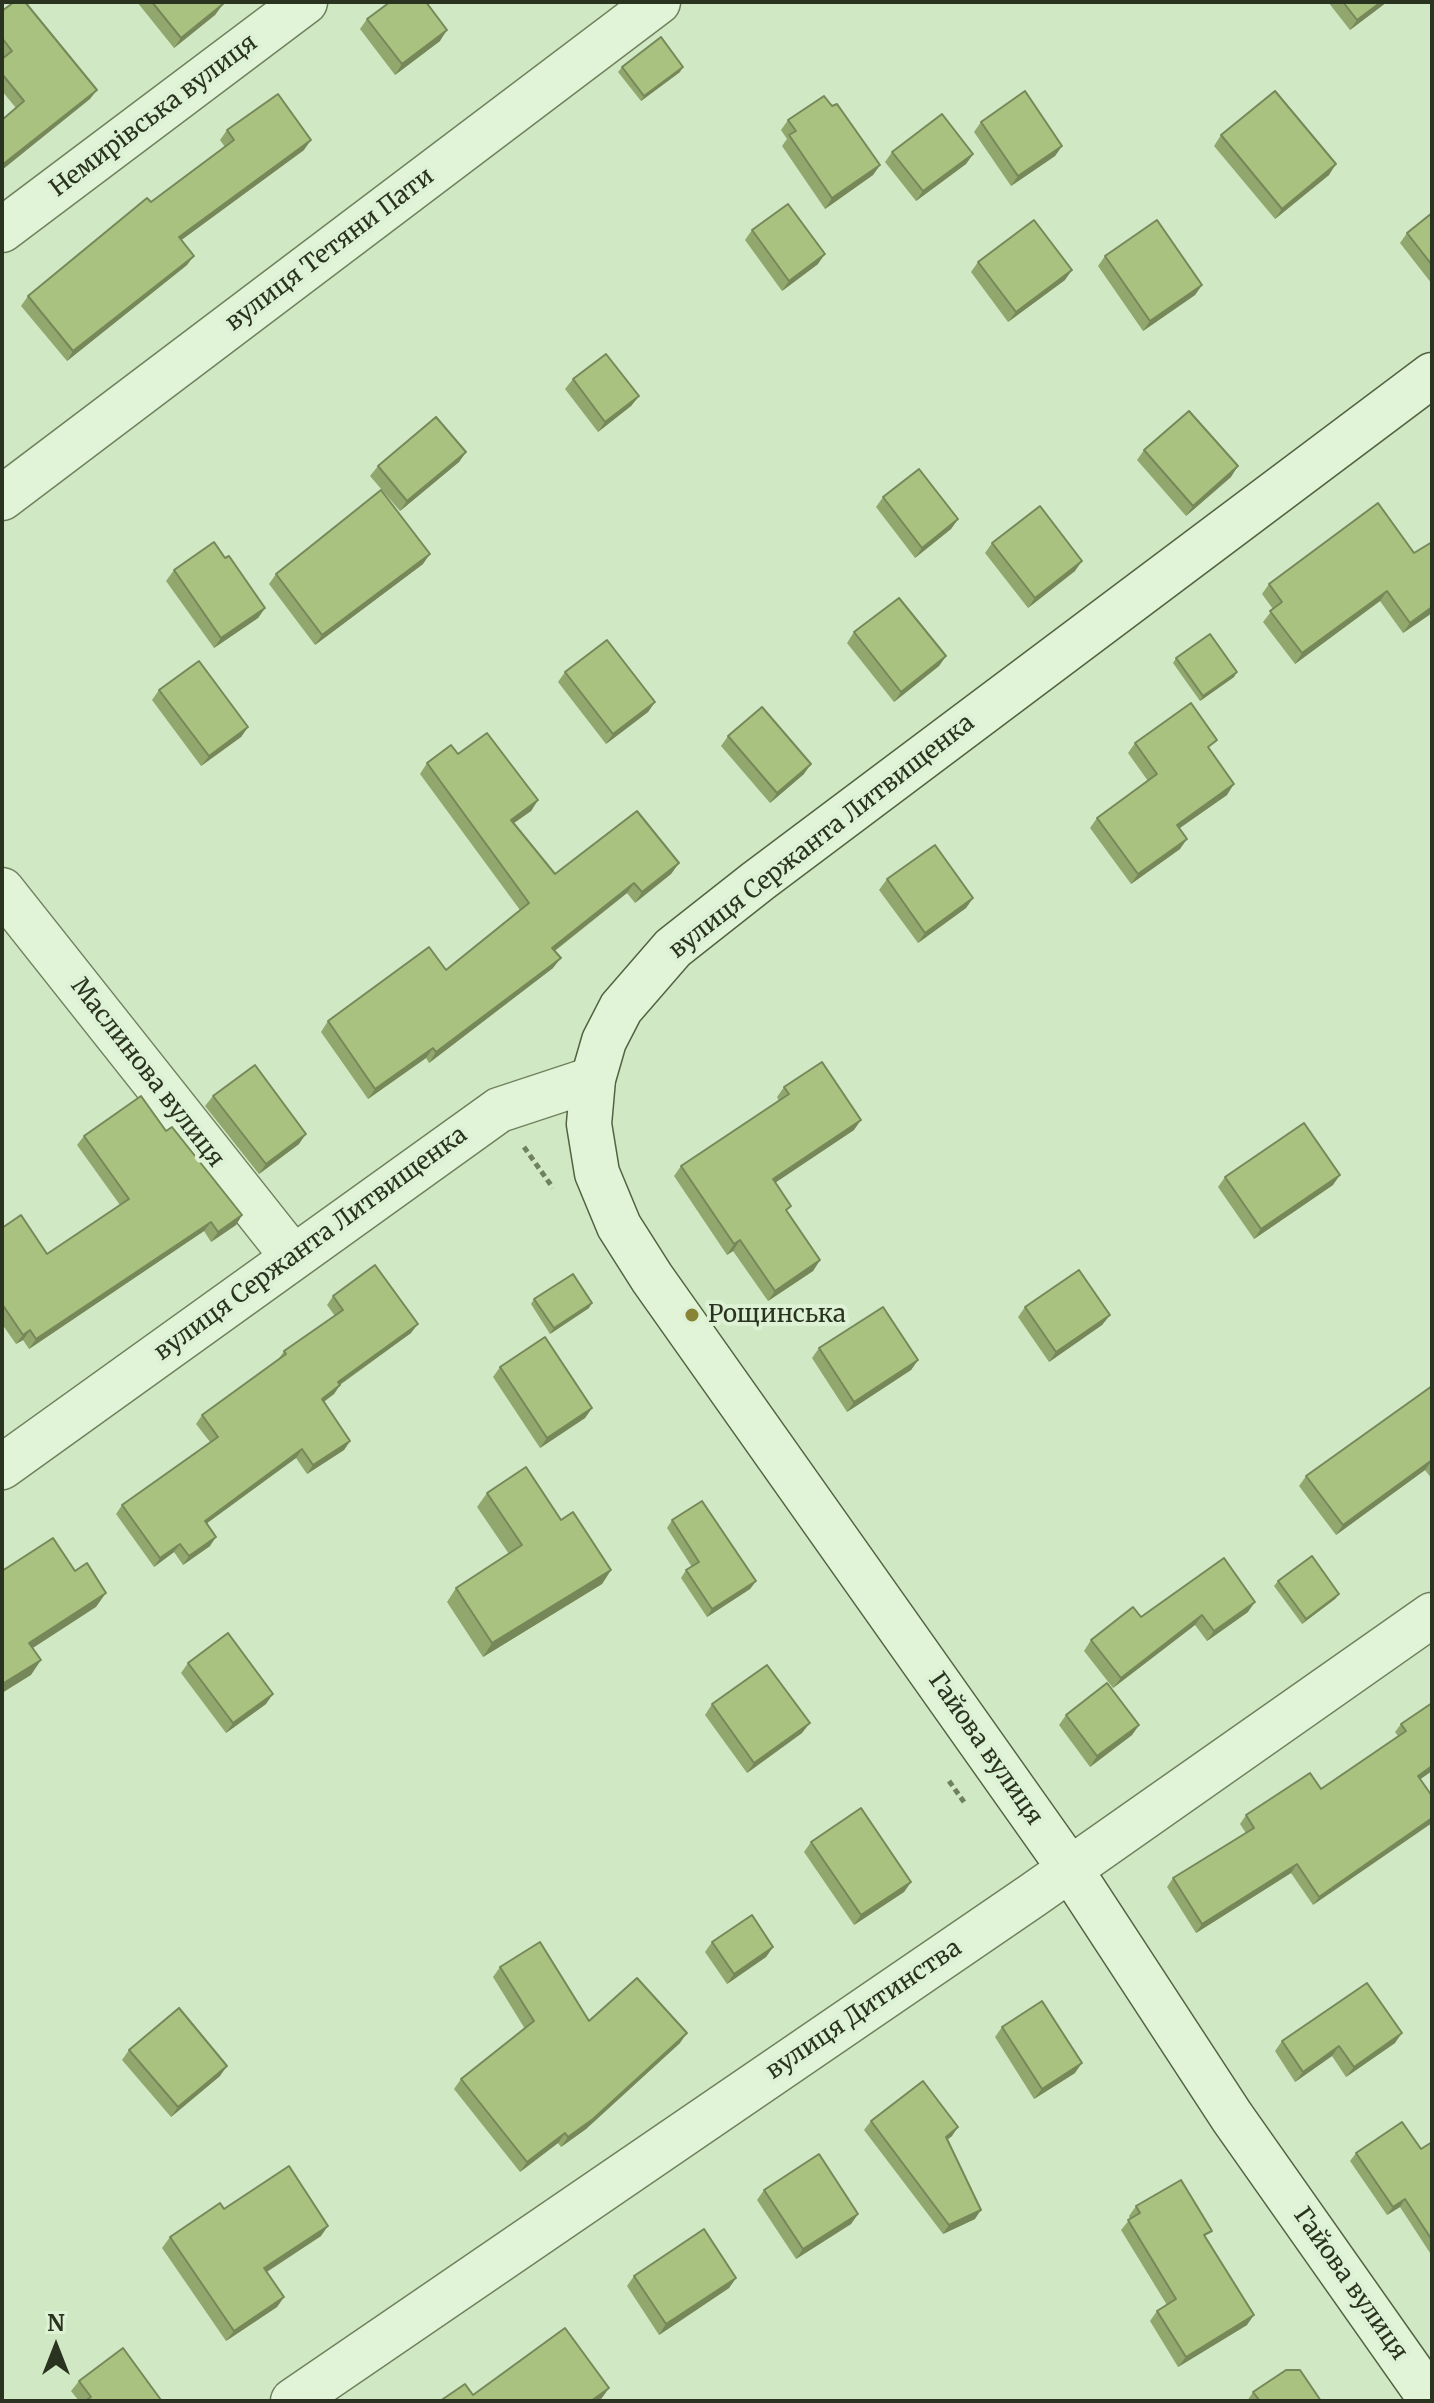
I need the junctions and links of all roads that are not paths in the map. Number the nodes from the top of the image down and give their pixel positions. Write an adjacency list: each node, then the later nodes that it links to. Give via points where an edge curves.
1 (305, 2): 3 (street, Немирівська вулиця)
2 (658, 2): 5 (street, вулиця Тетяни Пати)
3 (2, 230)
4 (1432, 375): 7 (street, вулиця Сержанта Литвищенка, via 673,948 621,1008)
5 (2, 498)
6 (2, 890): 8 (street, Маслинова вулиця)
7 (593, 1079): 8 (street, вулиця Сержанта Литвищенка, via 499,1110); 11 (street, Гайова вулиця, via 589,1124 597,1173 619,1226)
8 (293, 1257): 9 (street, вулиця Сержанта Литвищенка)
9 (2, 1467)
10 (1432, 1615): 11 (street, вулиця Дитинства)
11 (1070, 1869): 12 (street, вулиця Дитинства); 13 (street, Гайова вулиця, via 1232,2117)
12 (293, 2401)
13 (1432, 2401)

